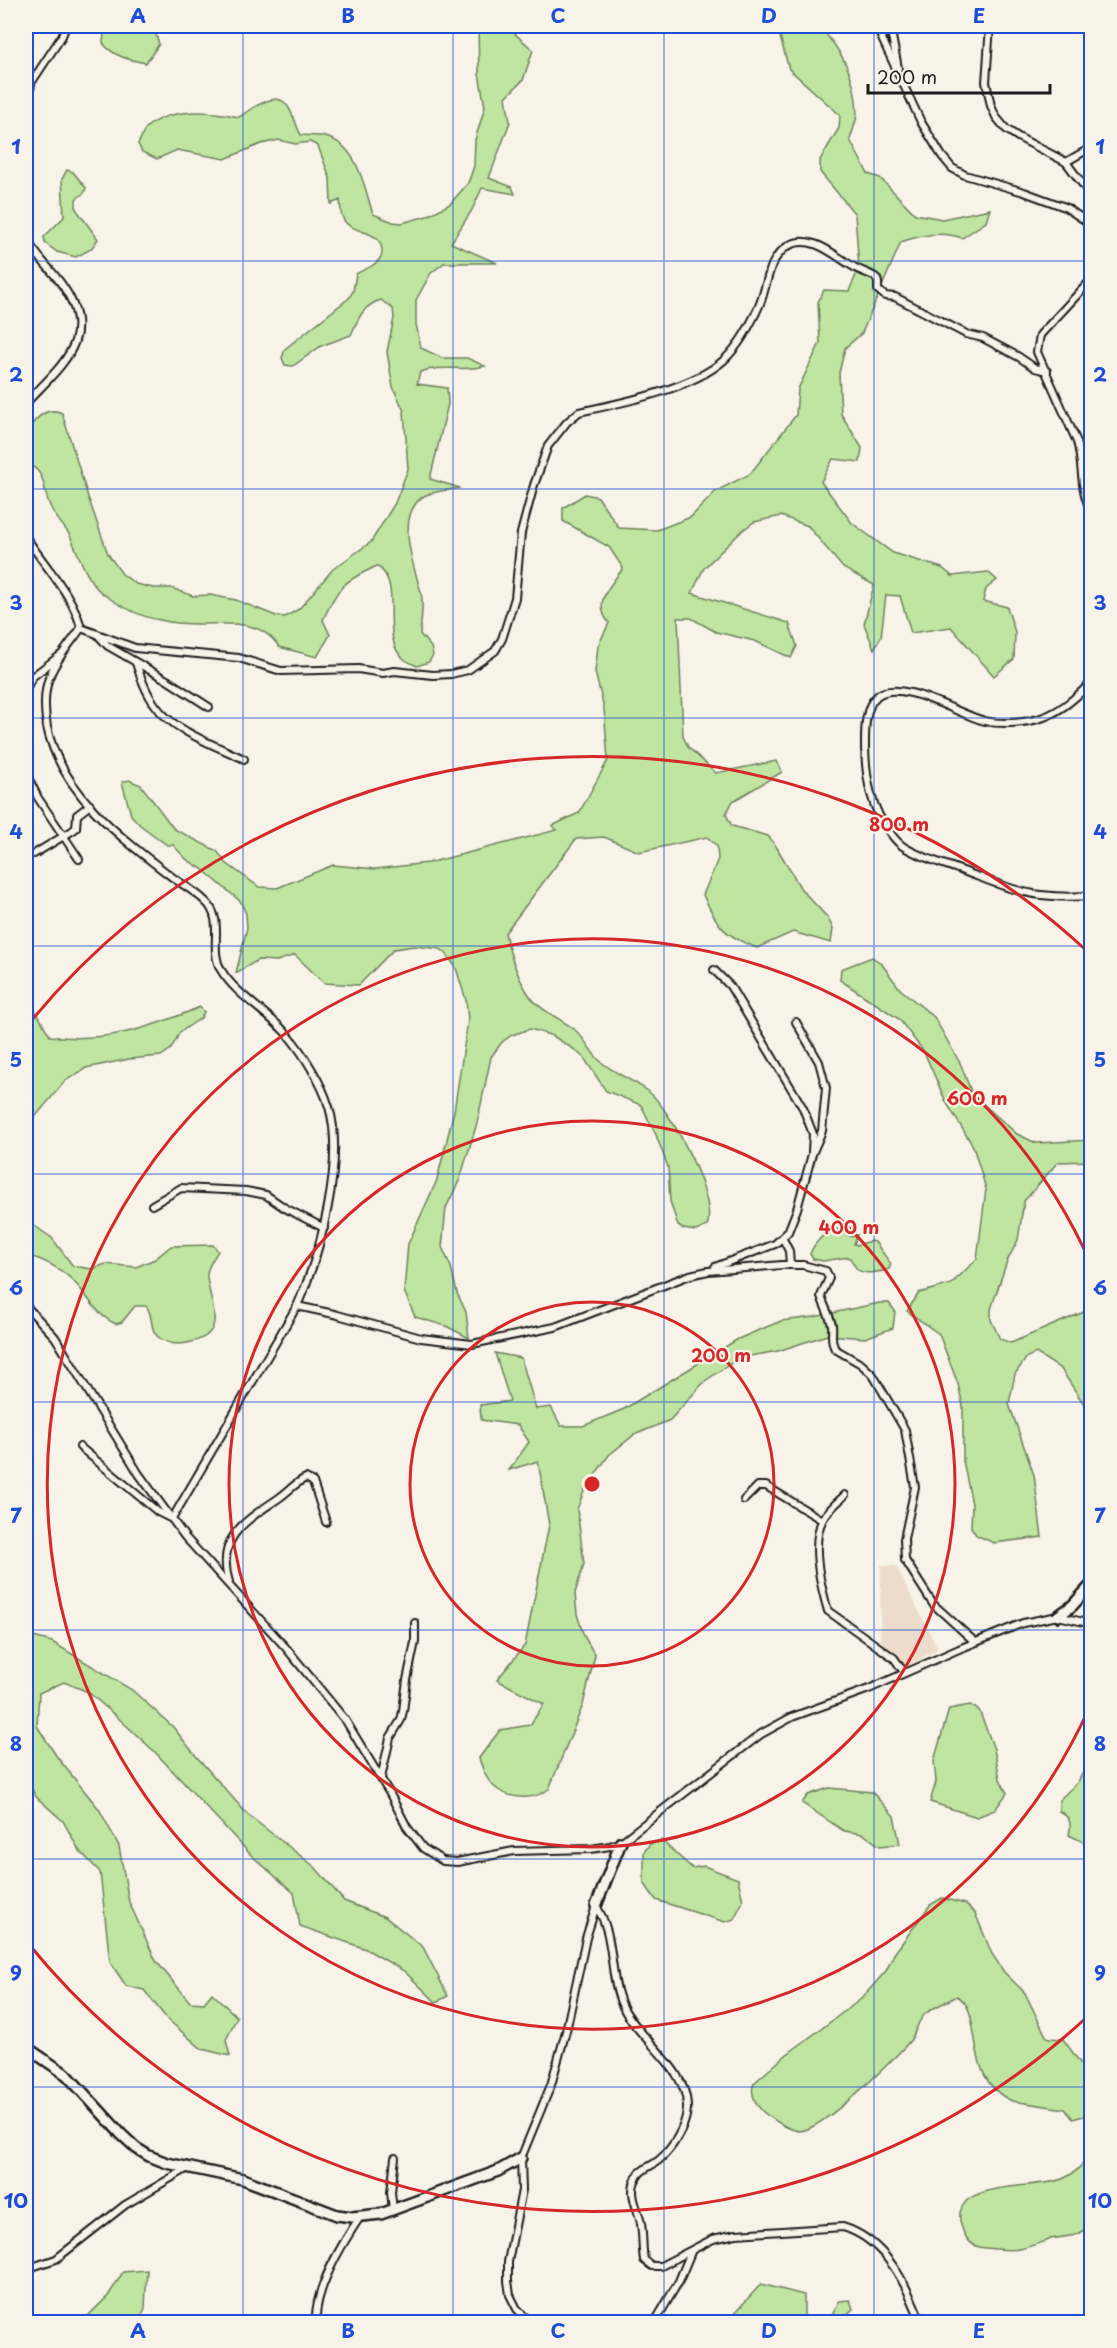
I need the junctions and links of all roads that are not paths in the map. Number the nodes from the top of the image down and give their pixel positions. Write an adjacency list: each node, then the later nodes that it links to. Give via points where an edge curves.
1 (66, 26): 6 (street)
2 (876, 26): 5 (street)
3 (890, 26): 5 (street)
4 (990, 26): 9 (street, via 986,82 996,117 1018,137)
5 (898, 71): 11 (street, via 921,122 952,168 1065,207)
6 (28, 82): 7 (street)
7 (26, 126)
8 (1092, 147): 9 (street)
9 (1066, 162): 10 (street)
10 (1092, 197)
11 (1092, 225)
12 (26, 238): 15 (street, via 68,294 78,329 74,348)
13 (1092, 279): 14 (street, via 1040,334 1037,352)
14 (1047, 371): 16 (street, via 1081,453 1085,501); 19 (street, via 895,297 885,296 878,290 878,280 825,248 794,243 773,263 759,306 726,359 692,379 647,396 579,412 556,435 548,446 527,507 515,598 502,639 489,655 468,670 433,675 358,669 281,671 239,658 135,648)
15 (26, 403)
16 (1092, 512)
17 (26, 537): 18 (street, via 69,597)
18 (81, 628): 19 (street); 20 (street)
19 (97, 633): 21 (street, via 108,646)
20 (63, 653): 23 (street, via 32,677); 27 (street, via 46,690 46,720 58,762 75,790)
21 (136, 663): 24 (street); 25 (street, via 157,708 171,721)
22 (1092, 682): 31 (street, via 1060,710 1026,721 986,721 908,692 878,695 870,706 865,749 867,781 877,810 902,846 1005,886 1040,895)
23 (26, 689)
24 (209, 707)
25 (243, 759)
26 (26, 773): 28 (street)
27 (90, 805): 28 (street, via 76,819 76,828); 36 (street, via 142,854 207,902 216,916 216,957 220,968 301,1052 329,1107 334,1137)
28 (64, 837): 29 (street); 30 (street)
29 (34, 854)
30 (79, 860)
31 (1092, 895)
32 (714, 970): 34 (street, via 730,986 804,1108 813,1134)
33 (796, 1022): 34 (street, via 819,1062 826,1088 822,1131)
34 (812, 1154): 37 (street, via 797,1209)
35 (152, 1205): 36 (street, via 181,1188 246,1191 266,1194)
36 (324, 1228): 41 (street)
37 (783, 1239): 38 (street); 39 (street)
38 (790, 1265): 39 (street); 53 (street, via 826,1271 829,1278 821,1296 832,1323 831,1341 835,1349 873,1375 905,1430 915,1487 904,1539 905,1560 933,1604)
39 (708, 1271): 41 (street, via 555,1327 472,1344 421,1338)
40 (26, 1306): 45 (street, via 55,1337 139,1474)
41 (297, 1306): 45 (street)
42 (80, 1447): 45 (street, via 158,1512)
43 (845, 1495): 46 (street)
44 (744, 1500): 46 (street, via 762,1485)
45 (172, 1519): 49 (street)
46 (822, 1520): 54 (street, via 819,1579 828,1611 894,1658)
47 (326, 1522): 49 (street, via 313,1482 301,1480 254,1514 230,1538 226,1573)
48 (1092, 1584): 50 (street)
49 (230, 1586): 55 (street, via 340,1713)
50 (1058, 1616): 52 (street); 53 (street, via 1023,1623)
51 (415, 1623): 55 (street, via 404,1711 390,1738)
52 (1092, 1624)
53 (975, 1642): 54 (street)
54 (904, 1672): 56 (street, via 792,1717 761,1734)
55 (381, 1779): 56 (street, via 407,1827 423,1848 443,1861 474,1860 514,1851 591,1849)
56 (621, 1842): 57 (street)
57 (597, 1906): 60 (street, via 551,2085); 64 (street, via 604,1921 622,2005 632,2023 675,2073 684,2091 687,2110 669,2149 646,2166 633,2186 642,2225 644,2260 661,2266)
58 (26, 2047): 61 (street, via 67,2075 136,2148)
59 (395, 2158): 62 (street)
60 (521, 2158): 62 (street, via 498,2171); 67 (street, via 522,2190 508,2281 517,2309)
61 (188, 2168): 63 (street, via 243,2179 337,2215); 65 (street, via 125,2205 56,2259)
62 (393, 2210): 63 (street)
63 (360, 2217): 66 (street, via 321,2288)
64 (691, 2251): 68 (street); 69 (street, via 713,2239 736,2234 849,2228 870,2239 886,2256)
65 (26, 2269)
66 (316, 2322)
67 (530, 2322)
68 (655, 2322)
69 (921, 2322)

